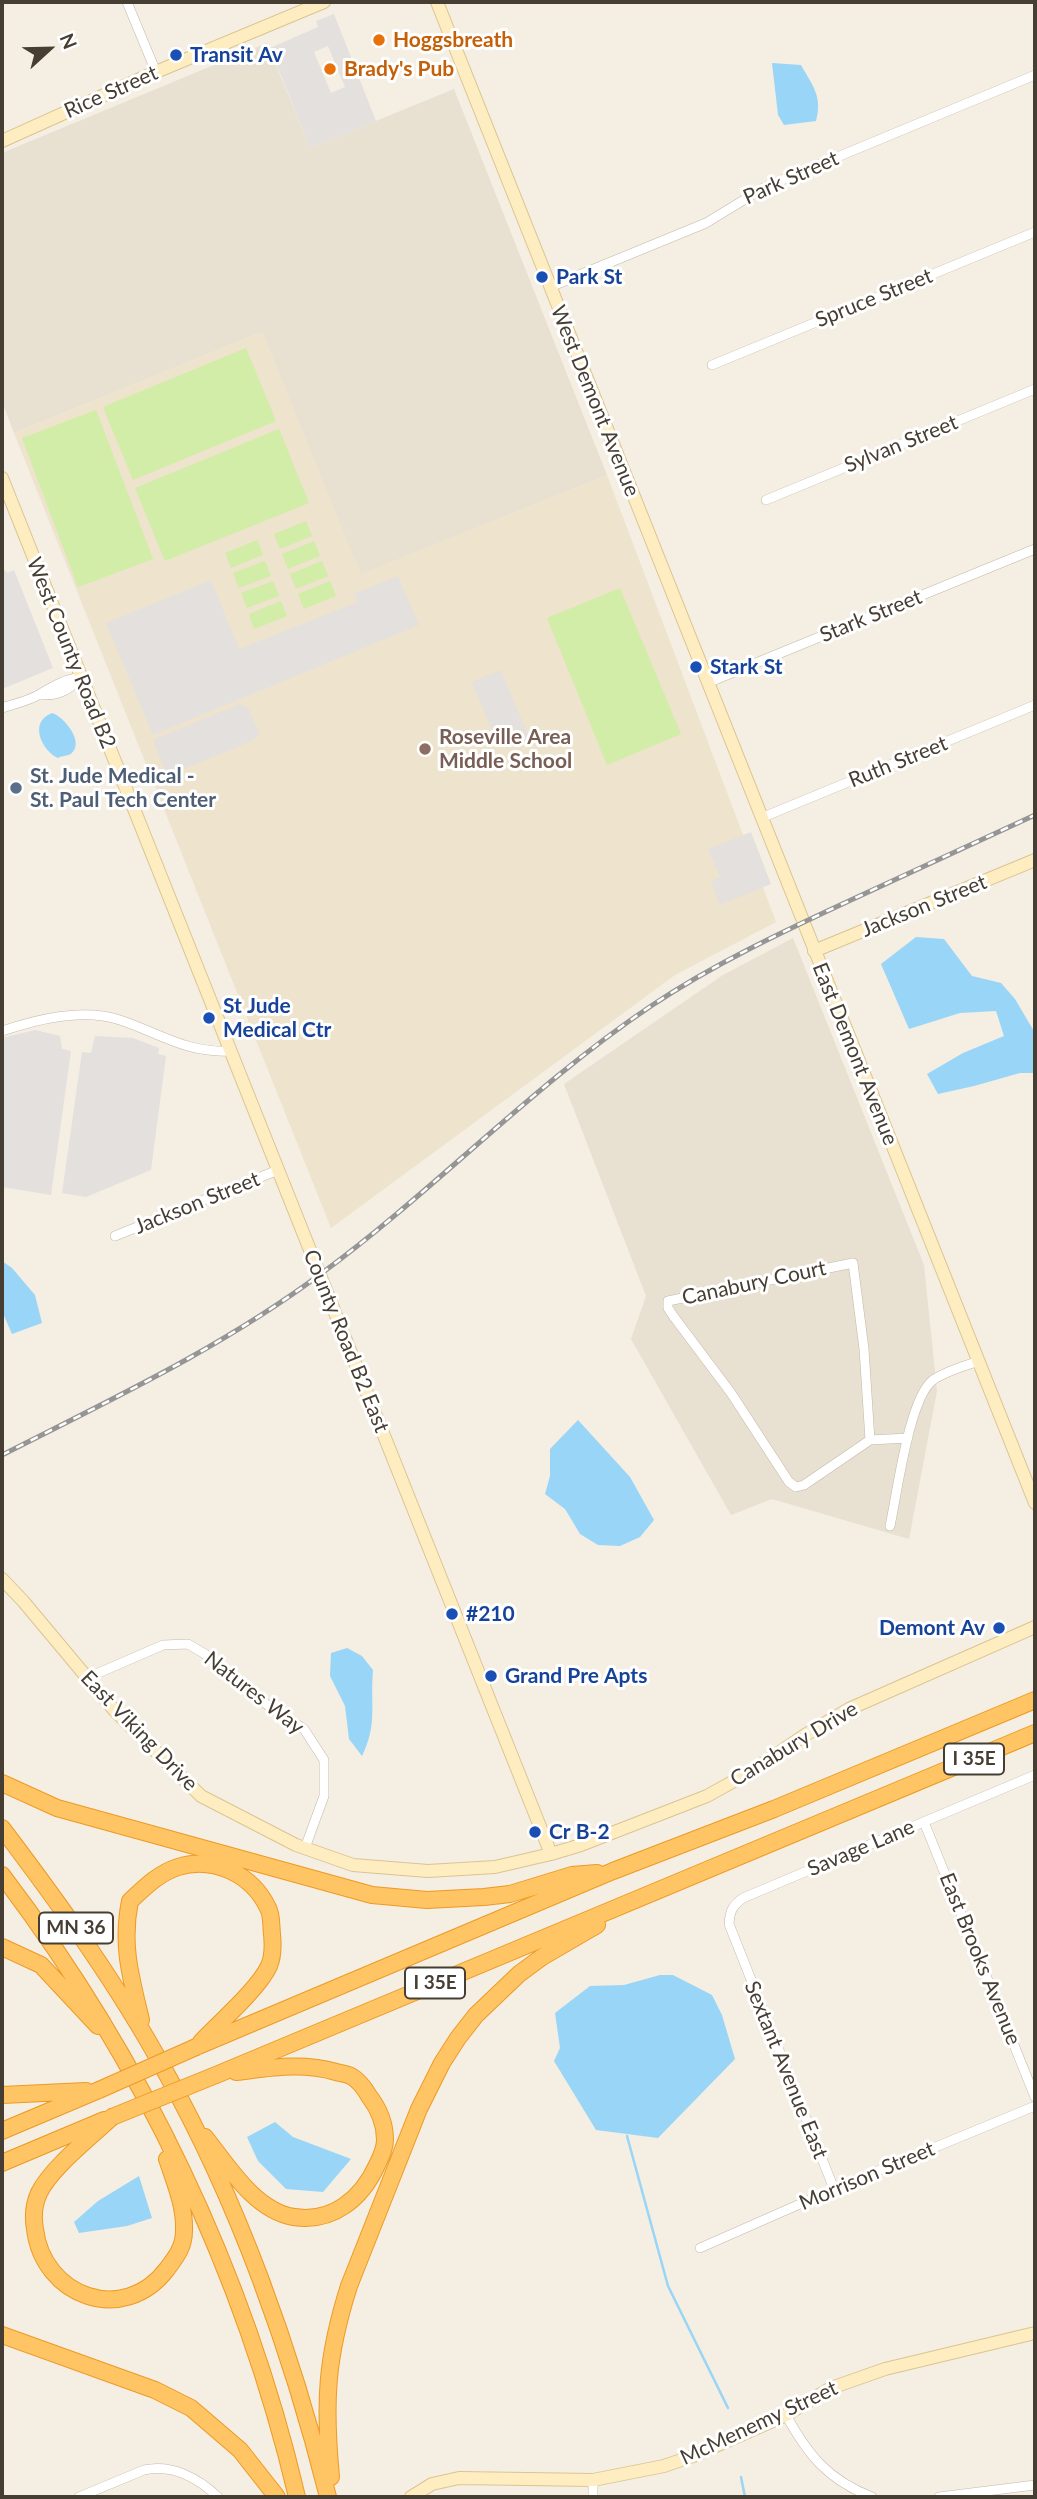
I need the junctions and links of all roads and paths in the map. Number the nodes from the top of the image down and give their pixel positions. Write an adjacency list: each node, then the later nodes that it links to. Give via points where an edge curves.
1 (127, 2): 4 (street)
2 (324, 2): 4 (street, Rice Street)
3 (437, 2): 8 (street, West Demont Avenue)
4 (156, 72): 6 (street, Rice Street)
5 (1035, 75): 8 (street, Park Street, via 765,187 706,223)
6 (6, 138)
7 (1035, 232): 9 (street, Spruce Street)
8 (551, 286): 14 (street, West Demont Avenue)
9 (712, 365)
10 (1035, 389): 12 (street, Sylvan Street)
11 (2, 478): 15 (street, West County Road B2)
12 (766, 500)
13 (1035, 549): 16 (street, Stark Street)
14 (676, 605): 16 (street, East Demont Avenue)
15 (81, 677): 18 (street, via 66,679); 20 (street, West County Road B2)
16 (707, 683): 19 (street, East Demont Avenue)
17 (1035, 705): 19 (street, Ruth Street)
18 (2, 708)
19 (761, 818): 22 (street, East Demont Avenue)
20 (141, 828): 24 (street, County Road B2 East)
21 (1035, 860): 22 (street, Jackson Street)
22 (814, 951): 27 (street, East Demont Avenue)
23 (2, 1031): 24 (street, via 45,1019 96,1016 118,1019 192,1049)
24 (229, 1051): 25 (street, County Road B2 East)
25 (278, 1170): 26 (street, Jackson Street); 42 (street, County Road B2 East)
26 (115, 1236)
27 (979, 1361): 28 (street, via 931,1382 921,1396); 30 (street, East Demont Avenue)
28 (908, 1438): 29 (street); 31 (street)
29 (870, 1440): 29 (street, Canabury Court, via 853,1263 668,1301 674,1317 796,1487)
30 (1035, 1503)
31 (890, 1526)
32 (2, 1578): 34 (street, East Viking Drive)
33 (1035, 1627): 42 (street, Canabury Drive, via 849,1709 707,1796)
34 (87, 1678): 41 (street, East Viking Drive, via 201,1796); 41 (street, Natures Way, via 163,1645 188,1644 304,1729 324,1760 324,1796)
35 (1035, 1699): 43 (highway, I 35E)
36 (1035, 1733): 45 (highway, I 35E)
37 (1035, 1775): 39 (street, Savage Lane)
38 (2, 1783): 43 (highway, via 57,1808 372,1895 427,1900 484,1897 572,1875)
39 (924, 1822): 47 (street, Savage Lane, via 734,1904 729,1924); 54 (street, East Brooks Avenue)
40 (2, 1828): 48 (highway, MN 36, via 69,1918)
41 (305, 1848): 42 (street, East Viking Drive, via 353,1865 428,1871 495,1867)
42 (551, 1854)
43 (613, 1871): 50 (highway, I 35E)
44 (2, 1875): 49 (highway, MN 36, via 66,1963)
45 (654, 1892): 51 (highway, I 35E); 72 (highway, via 519,1974 476,2015 431,2084 339,2319 326,2411)
46 (2, 1947): 49 (highway, via 41,1965)
47 (739, 1951): 61 (street, Sextant Avenue East)
48 (144, 2033): 50 (highway, via 125,1940 131,1901 170,1871 217,1864 258,1893 269,1909 273,1943 269,1965 256,1986); 56 (highway, MN 36)
49 (116, 2044): 58 (highway, MN 36)
50 (199, 2045): 52 (highway, I 35E, bridge)
51 (216, 2075): 56 (highway, via 291,2066 351,2076 383,2119 382,2155 366,2186 340,2210 317,2217 293,2217 254,2195); 57 (highway, I 35E, bridge)
52 (94, 2091): 53 (highway); 59 (highway, I 35E)
53 (2, 2095)
54 (1035, 2097)
55 (1035, 2106): 61 (street, Morrison Street)
56 (188, 2116): 72 (highway, MN 36, via 275,2323)
57 (109, 2119): 58 (highway, via 50,2176 38,2194 33,2217 39,2252 50,2271 77,2293 112,2299 154,2284 180,2252 184,2217); 60 (highway, I 35E)
58 (156, 2120): 71 (highway, MN 36, via 201,2210 238,2304)
59 (2, 2130)
60 (2, 2162)
61 (834, 2189): 62 (street, Morrison Street)
62 (700, 2248)
63 (1035, 2333): 65 (street, McMenemy Street, via 885,2369 831,2388)
64 (2, 2335): 70 (highway, via 155,2390 191,2408 240,2450)
65 (786, 2415): 66 (street, McMenemy Street, via 674,2463); 75 (street, via 827,2472)
66 (593, 2480): 73 (street, McMenemy Street, via 446,2480); 74 (street)
67 (1035, 2485): 76 (street)
68 (79, 2497): 69 (street, via 155,2467 181,2473)
69 (218, 2497)
70 (277, 2497)
71 (297, 2497)
72 (330, 2497)
73 (411, 2497)
74 (593, 2497)
75 (872, 2497)
76 (939, 2497)

